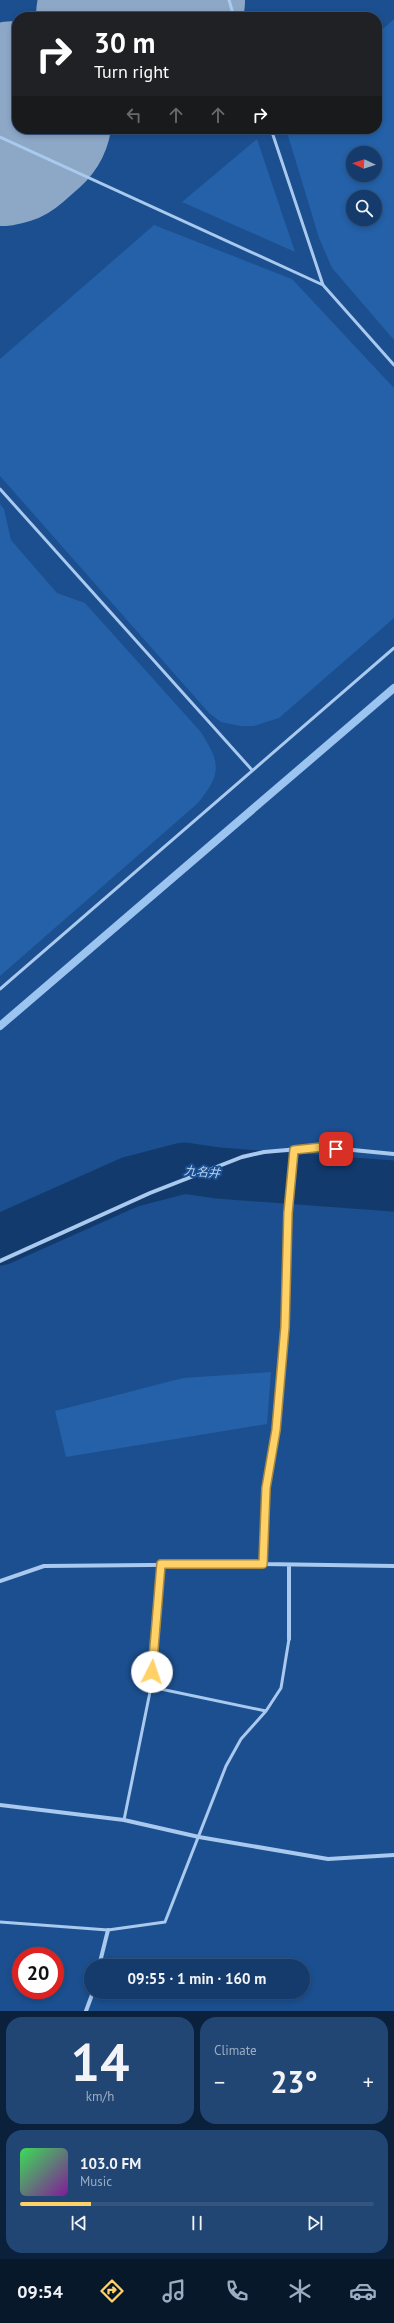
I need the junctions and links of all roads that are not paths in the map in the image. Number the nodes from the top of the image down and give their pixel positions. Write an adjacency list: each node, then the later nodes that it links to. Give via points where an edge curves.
1 (228, 0): 2 (lane)
2 (232, 12)
3 (273, 134): 5 (lane)
4 (0, 137): 5 (lane)
5 (323, 285): 6 (lane)
6 (394, 365)
7 (0, 489): 9 (lane)
8 (394, 648): 9 (lane)
9 (252, 770): 10 (lane)
10 (0, 989)
11 (294, 1150): 12 (street, via 322,1147); 13 (street, via 264,1152 242,1157 150,1193); 15 (street, via 288,1213 285,1327 276,1430 266,1488)
12 (394, 1154)
13 (0, 1261)
14 (161, 1564): 15 (street); 18 (street, via 44,1566); 20 (lane)
15 (263, 1564): 16 (street)
16 (288, 1566): 17 (street); 19 (street)
17 (394, 1566)
18 (0, 1581)
19 (289, 1639): 21 (lane, via 281,1688)
20 (151, 1687): 21 (lane); 23 (lane)
21 (266, 1711): 24 (lane, via 241,1739)
22 (0, 1805): 23 (street)
23 (124, 1820): 24 (street)
24 (199, 1837): 25 (street, via 328,1859); 27 (lane, via 165,1922)
25 (394, 1855)
26 (0, 1922): 27 (lane)
27 (108, 1930): 28 (street)
28 (101, 1959)
29 (90, 1999): 30 (street)
30 (86, 2011)

